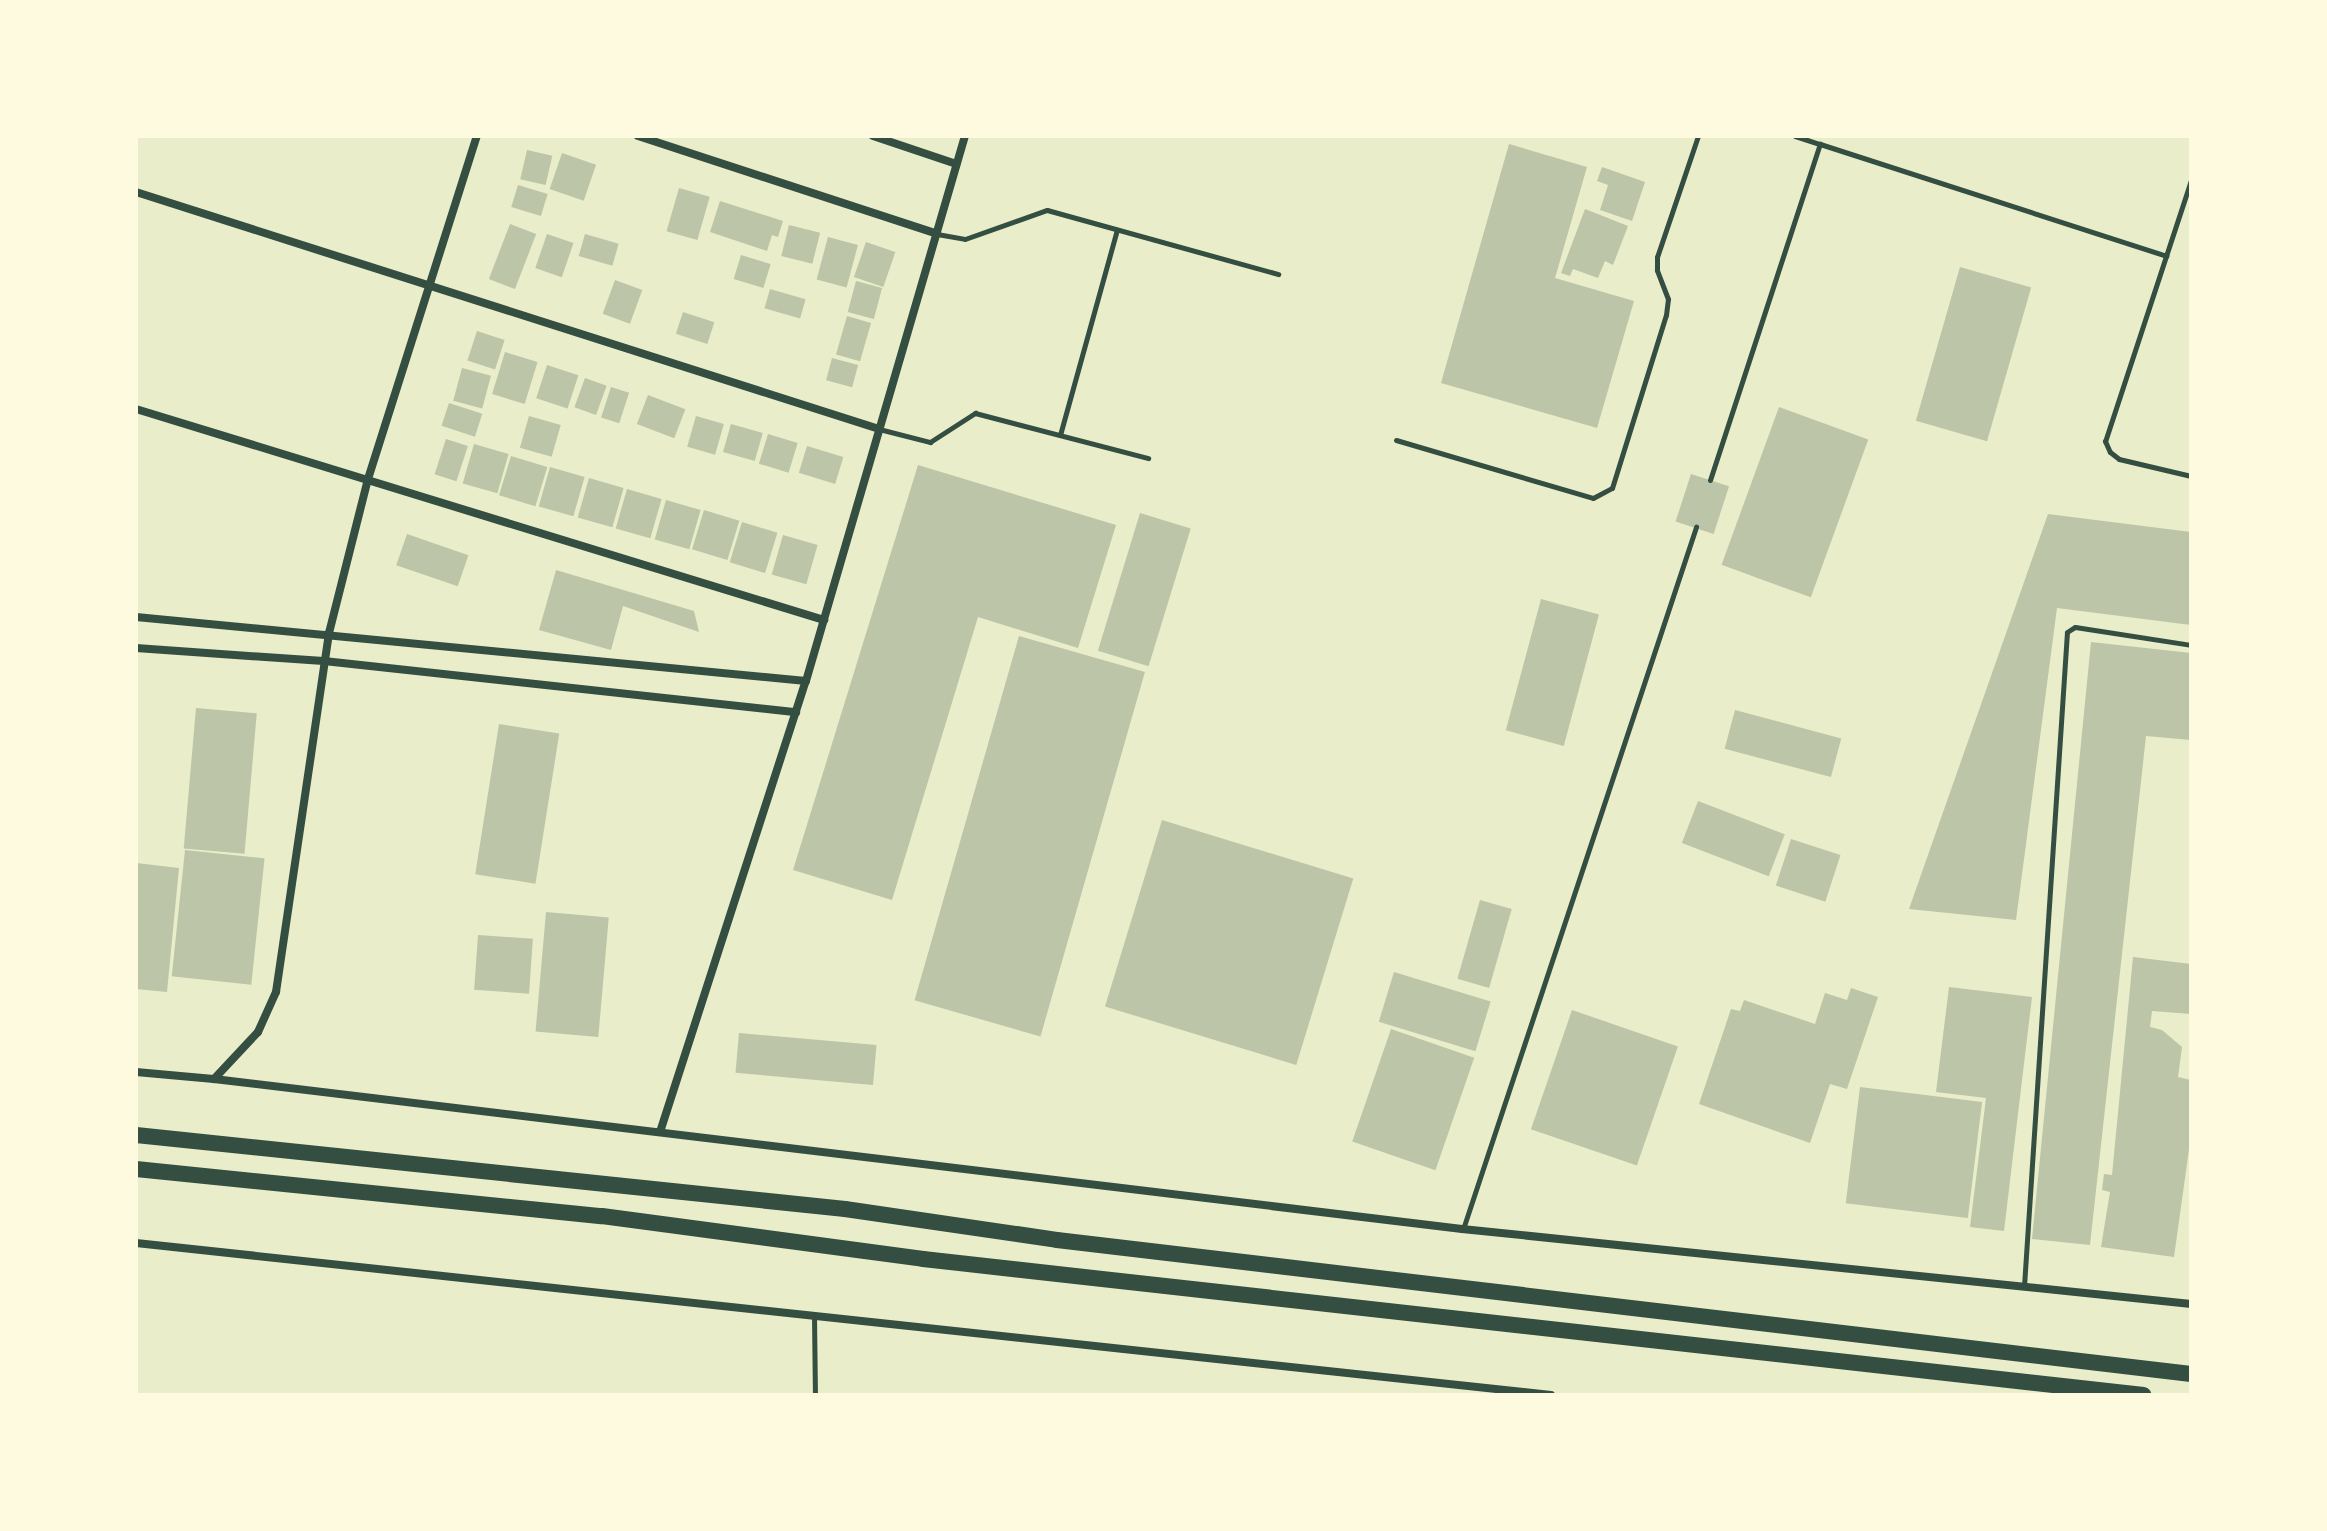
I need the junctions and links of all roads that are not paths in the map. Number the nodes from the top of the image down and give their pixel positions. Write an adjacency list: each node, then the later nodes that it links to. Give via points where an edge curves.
1 (477, 136): 15 (street)
2 (638, 136): 12 (street)
3 (873, 136): 8 (street)
4 (965, 136): 8 (street)
5 (1698, 136): 19 (lane, via 1657,257 1668,299 1666,315 1612,488 1593,498)
6 (1795, 136): 7 (lane)
7 (1820, 144): 13 (lane); 23 (lane)
8 (956, 164): 12 (street)
9 (2191, 180): 13 (lane)
10 (136, 192): 15 (street)
11 (1117, 230): 12 (lane, via 1047,210 965,239); 14 (lane); 18 (lane)
12 (934, 233): 17 (street)
13 (2166, 256): 21 (lane, via 2105,441 2119,459)
14 (1278, 274)
15 (431, 284): 17 (street); 22 (street)
16 (136, 409): 22 (street)
17 (879, 429): 18 (lane, via 930,442 975,413); 26 (street)
18 (1060, 435): 20 (lane)
19 (1396, 440)
20 (1148, 458)
21 (2191, 476)
22 (368, 479): 26 (street); 27 (street)
23 (1710, 480)
24 (1696, 527): 38 (lane)
25 (136, 617): 27 (street)
26 (824, 620): 31 (street)
27 (329, 633): 30 (street); 31 (street)
28 (2191, 645): 40 (lane, via 2075,627 2067,632)
29 (136, 648): 30 (street)
30 (324, 661): 32 (street); 34 (street, via 276,992 258,1032)
31 (806, 681): 32 (street)
32 (796, 712): 35 (street)
33 (136, 1072): 34 (street)
34 (214, 1079): 35 (street)
35 (660, 1132): 38 (street)
36 (136, 1135): 43 (main road, via 845,1209 1057,1240)
37 (136, 1169): 46 (main road, via 602,1216 923,1259)
38 (1462, 1229): 40 (street)
39 (136, 1243): 42 (street)
40 (2024, 1287): 41 (street)
41 (2191, 1304)
42 (814, 1315): 44 (lane); 45 (street)
43 (2191, 1374)
44 (815, 1395)
45 (1551, 1395)
46 (2143, 1395)

